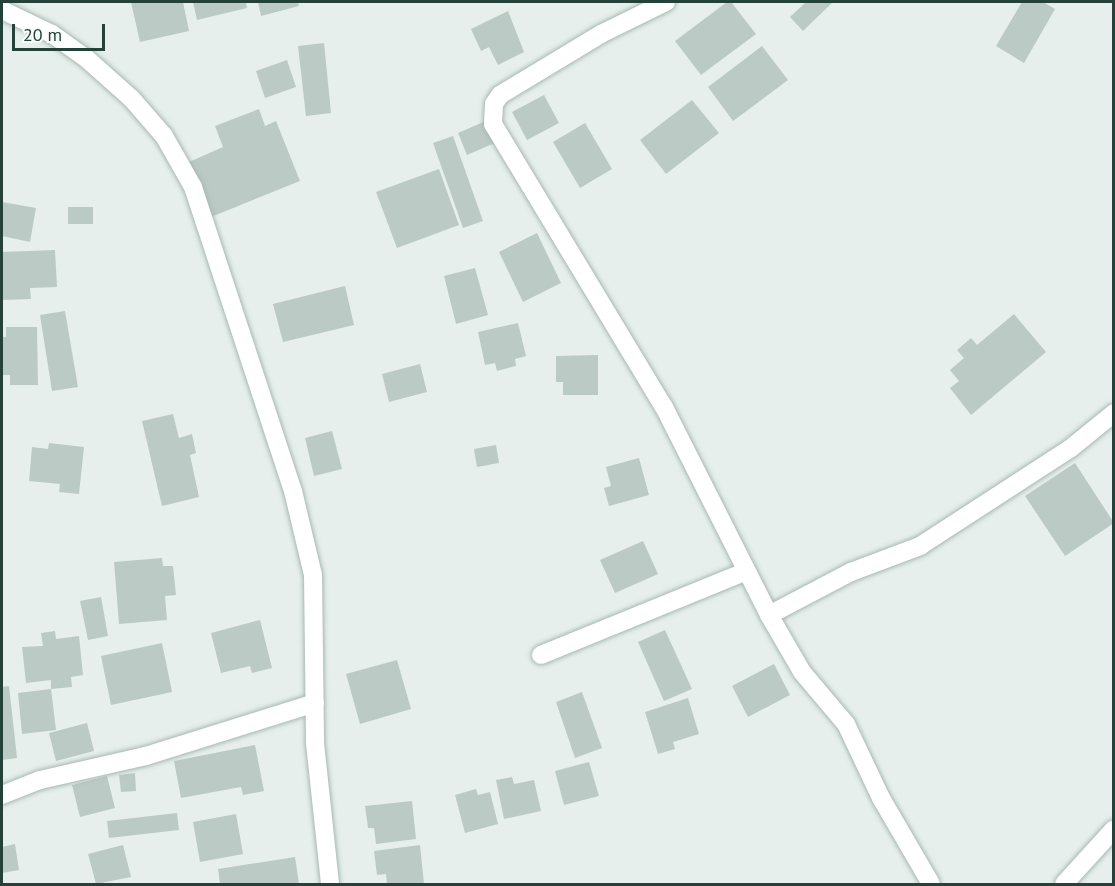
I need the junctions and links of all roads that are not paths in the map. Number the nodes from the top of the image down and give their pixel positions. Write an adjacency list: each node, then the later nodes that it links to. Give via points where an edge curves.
1 (666, 2): 4 (street, via 601,34 500,95 491,114 525,180 664,407)
2 (2, 10): 7 (street, via 61,40 132,98 165,136 193,187 305,534 316,620)
3 (1113, 413): 5 (street, via 1071,448 921,546 851,572)
4 (747, 571): 5 (street); 6 (street)
5 (769, 615): 11 (street, via 802,672 846,724 881,798)
6 (541, 655)
7 (315, 703): 8 (street, via 146,756 40,780); 10 (street, via 318,782)
8 (2, 795)
9 (1113, 829): 12 (street)
10 (330, 885)
11 (932, 885)
12 (1064, 885)

